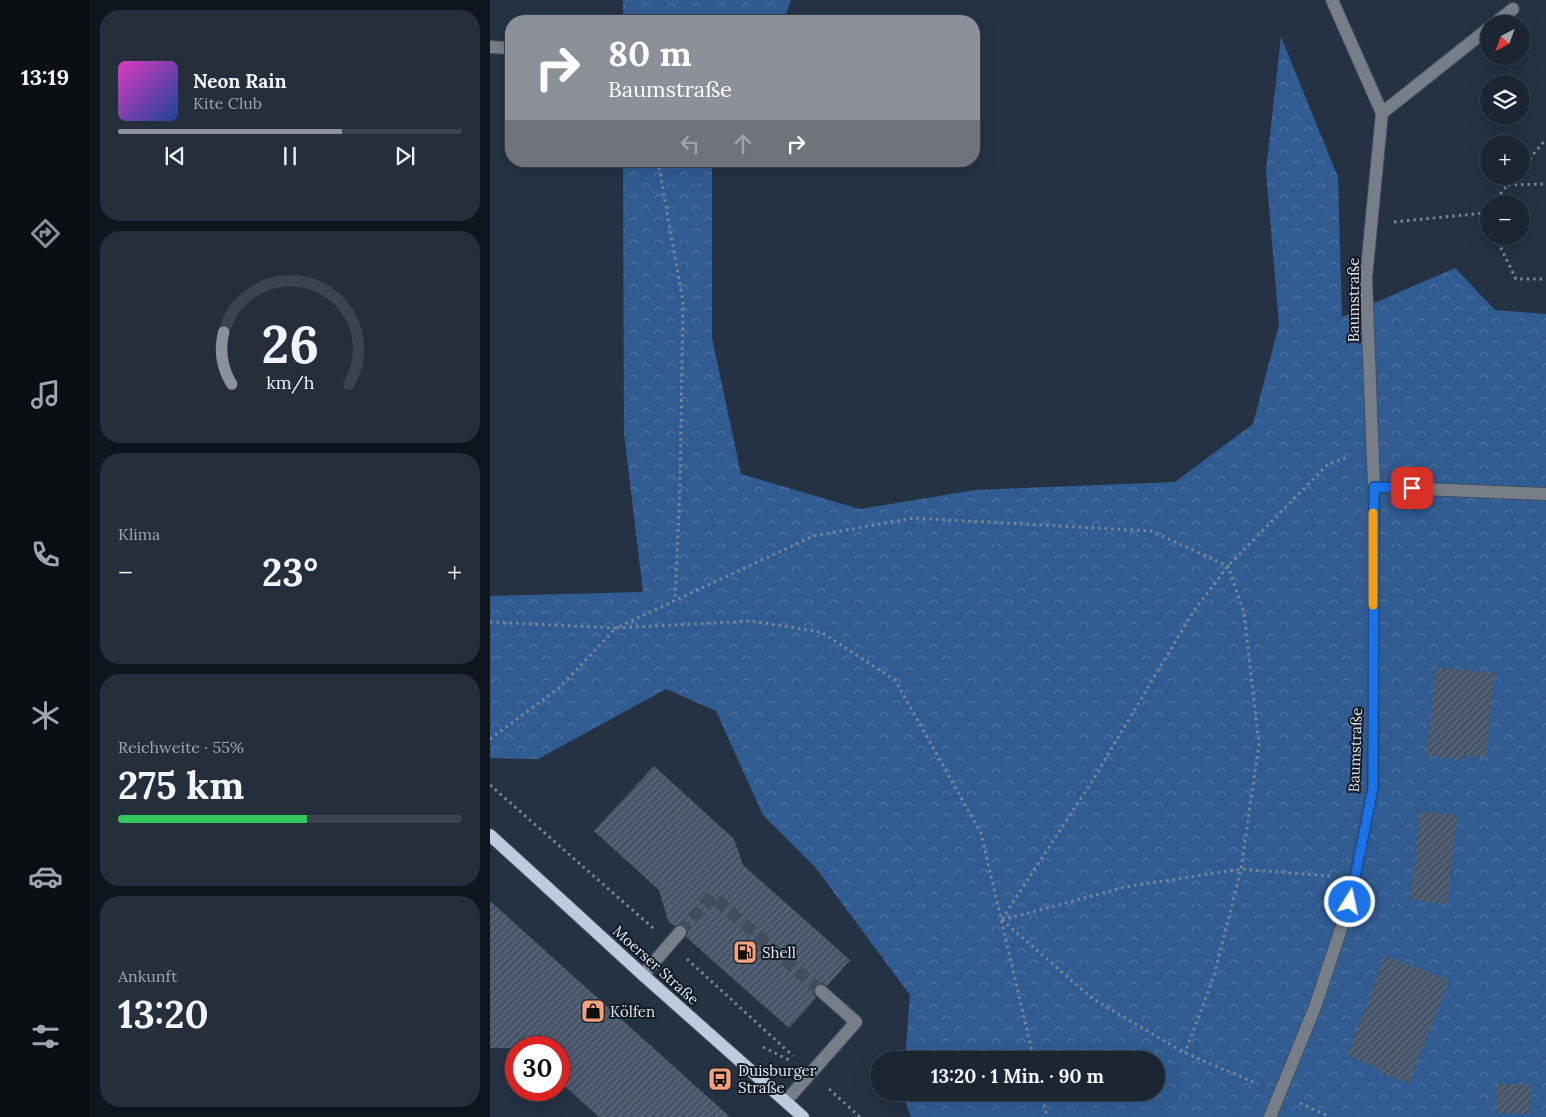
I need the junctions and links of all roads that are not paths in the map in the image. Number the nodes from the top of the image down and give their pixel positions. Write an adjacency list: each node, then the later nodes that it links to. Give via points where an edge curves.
1 (1332, 0): 7 (street, Baumstraße)
2 (1513, 8): 3 (street)
3 (1505, 15)
4 (1480, 35): 7 (street)
5 (490, 47): 6 (street)
6 (505, 48)
7 (1382, 113): 8 (street, Baumstraße, via 1366,278)
8 (1374, 487): 9 (street); 16 (street, Baumstraße, via 1373,788 1350,902 1315,1007)
9 (1546, 494)
10 (490, 835): 12 (main road, Moerser Straße)
11 (680, 932): 12 (street)
12 (643, 975): 14 (main road, Moerser Straße)
13 (821, 992): 14 (street, via 856,1022)
14 (786, 1101): 15 (main road, Moerser Straße)
15 (803, 1117)
16 (1270, 1117)

